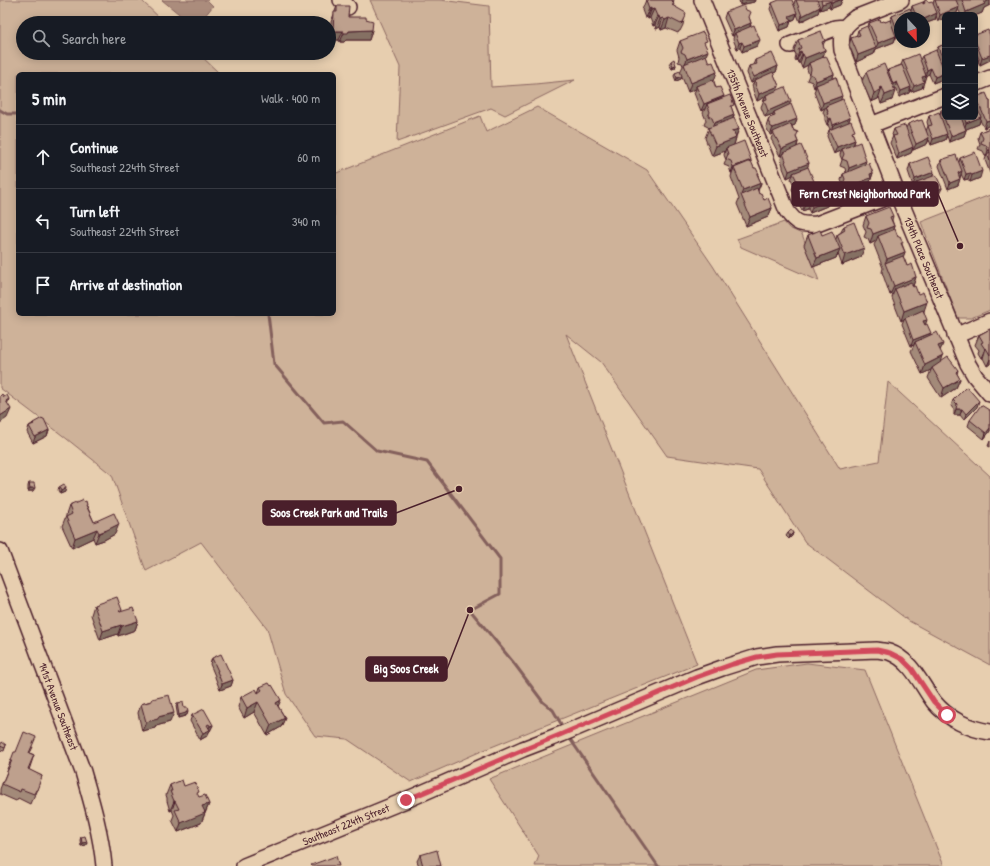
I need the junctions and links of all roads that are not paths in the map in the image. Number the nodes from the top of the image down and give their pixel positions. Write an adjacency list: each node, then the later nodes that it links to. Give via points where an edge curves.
1 (702, 0): 9 (street, 135th Avenue Southeast, via 787,211 793,219 799,223 816,224)
2 (901, 0): 3 (street, via 855,18)
3 (845, 27): 4 (street, via 835,28); 8 (street, 134th Place Southeast, via 841,41 842,50)
4 (790, 45)
5 (990, 78): 6 (street)
6 (978, 83)
7 (942, 97): 8 (street)
8 (871, 125): 9 (street, 134th Place Southeast)
9 (897, 193): 11 (street, 134th Place Southeast)
10 (990, 322): 11 (street)
11 (955, 336): 12 (street, 134th Place Southeast, via 975,376)
12 (990, 394)
13 (0, 551): 15 (street, 141st Avenue Southeast, via 83,772 93,806)
14 (990, 732): 16 (street, Southeast 224th Street, via 970,727 947,715 934,702 912,669 902,659 890,653 877,650 757,657 697,677)
15 (104, 866)
16 (244, 866)

